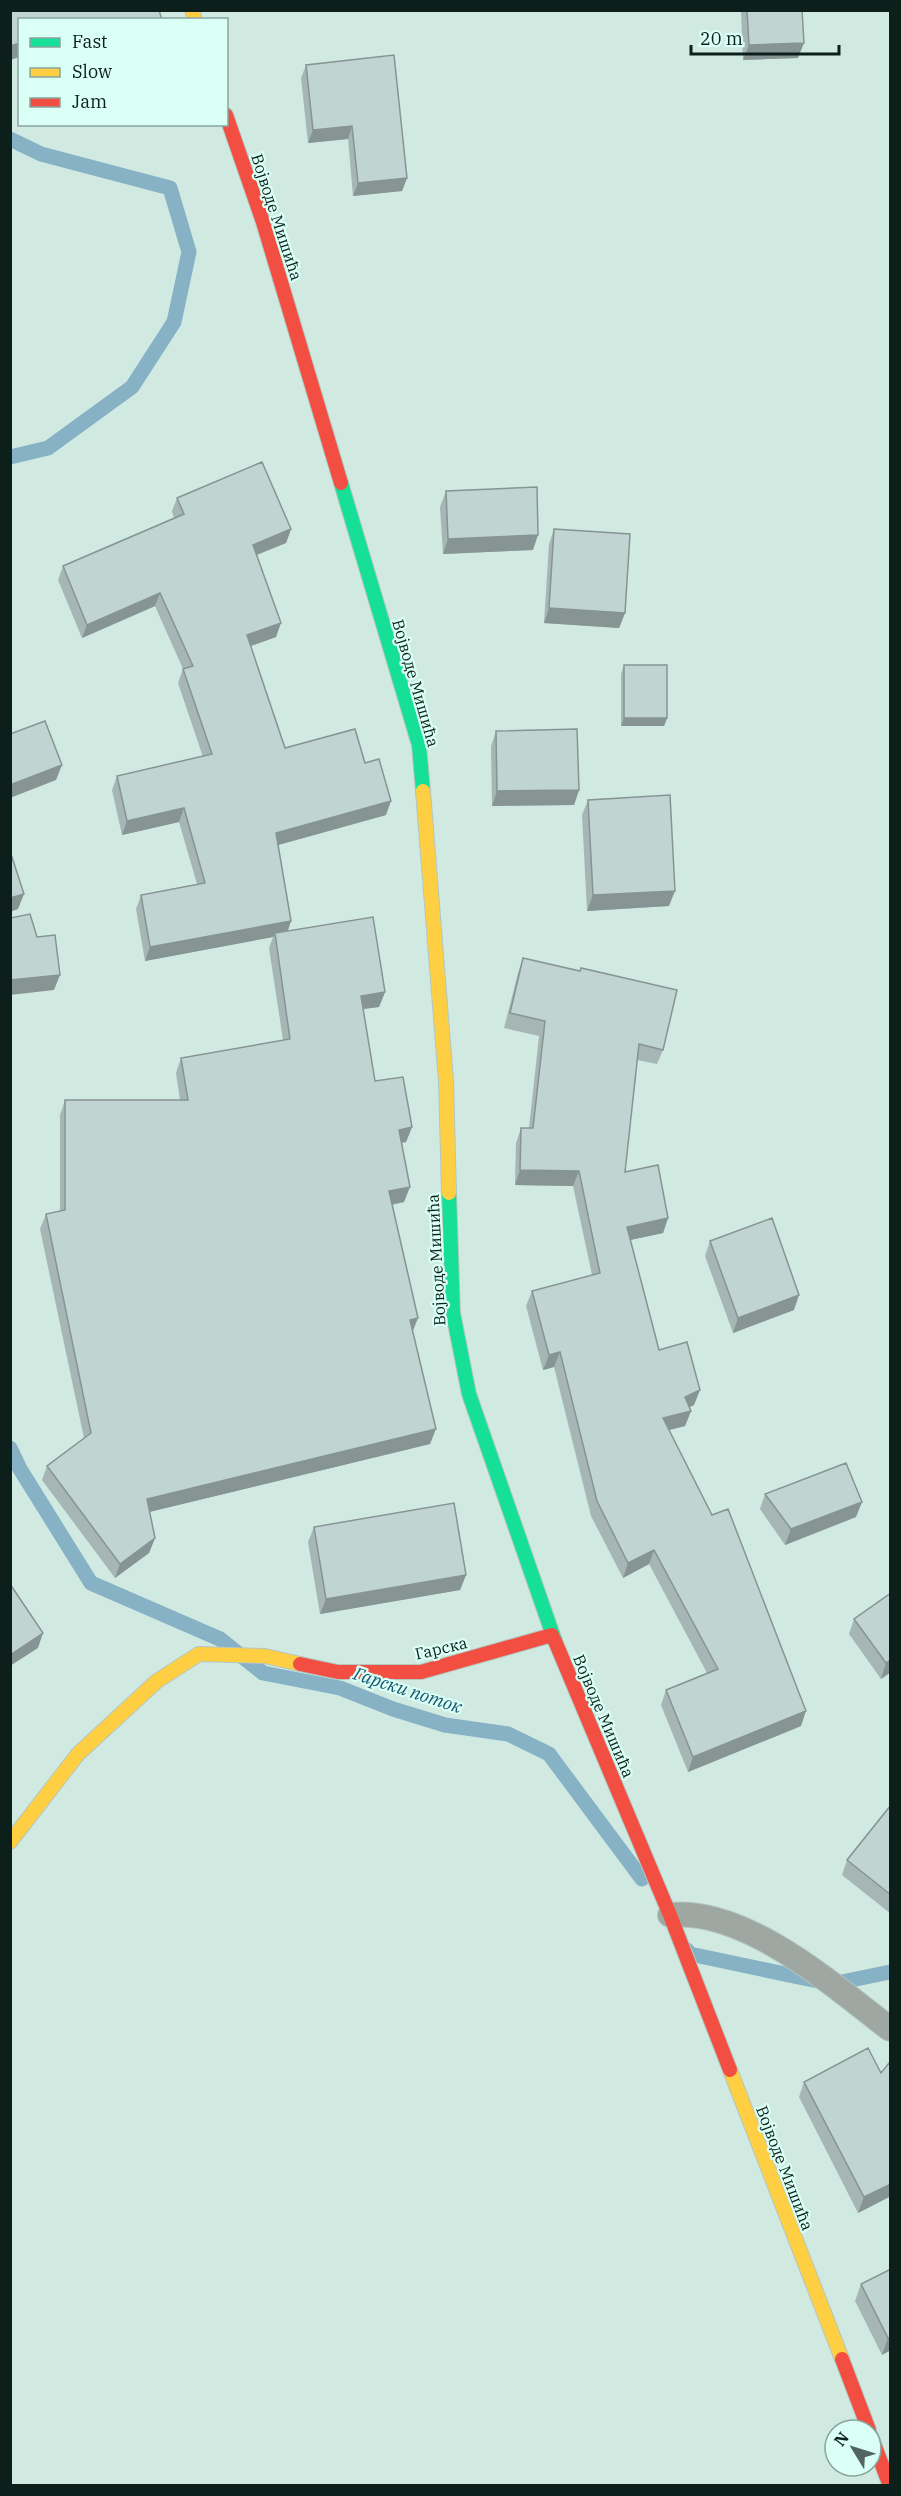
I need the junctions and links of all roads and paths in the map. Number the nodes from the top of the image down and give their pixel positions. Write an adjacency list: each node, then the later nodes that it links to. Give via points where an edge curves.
1 (228, 121): 2 (street, Војводе Мишића, via 419,745 446,1081 453,1313 469,1394)
2 (552, 1635): 3 (street, Гарска, via 421,1672 338,1672 265,1656 199,1654 157,1681 78,1754); 4 (street, Војводе Мишића)
3 (10, 1842)
4 (670, 1915): 5 (lane, via 698,1914 752,1934 820,1974); 6 (street, Војводе Мишића)
5 (891, 2029)
6 (863, 2418)
7 (883, 2468): 8 (street)
8 (890, 2486)

